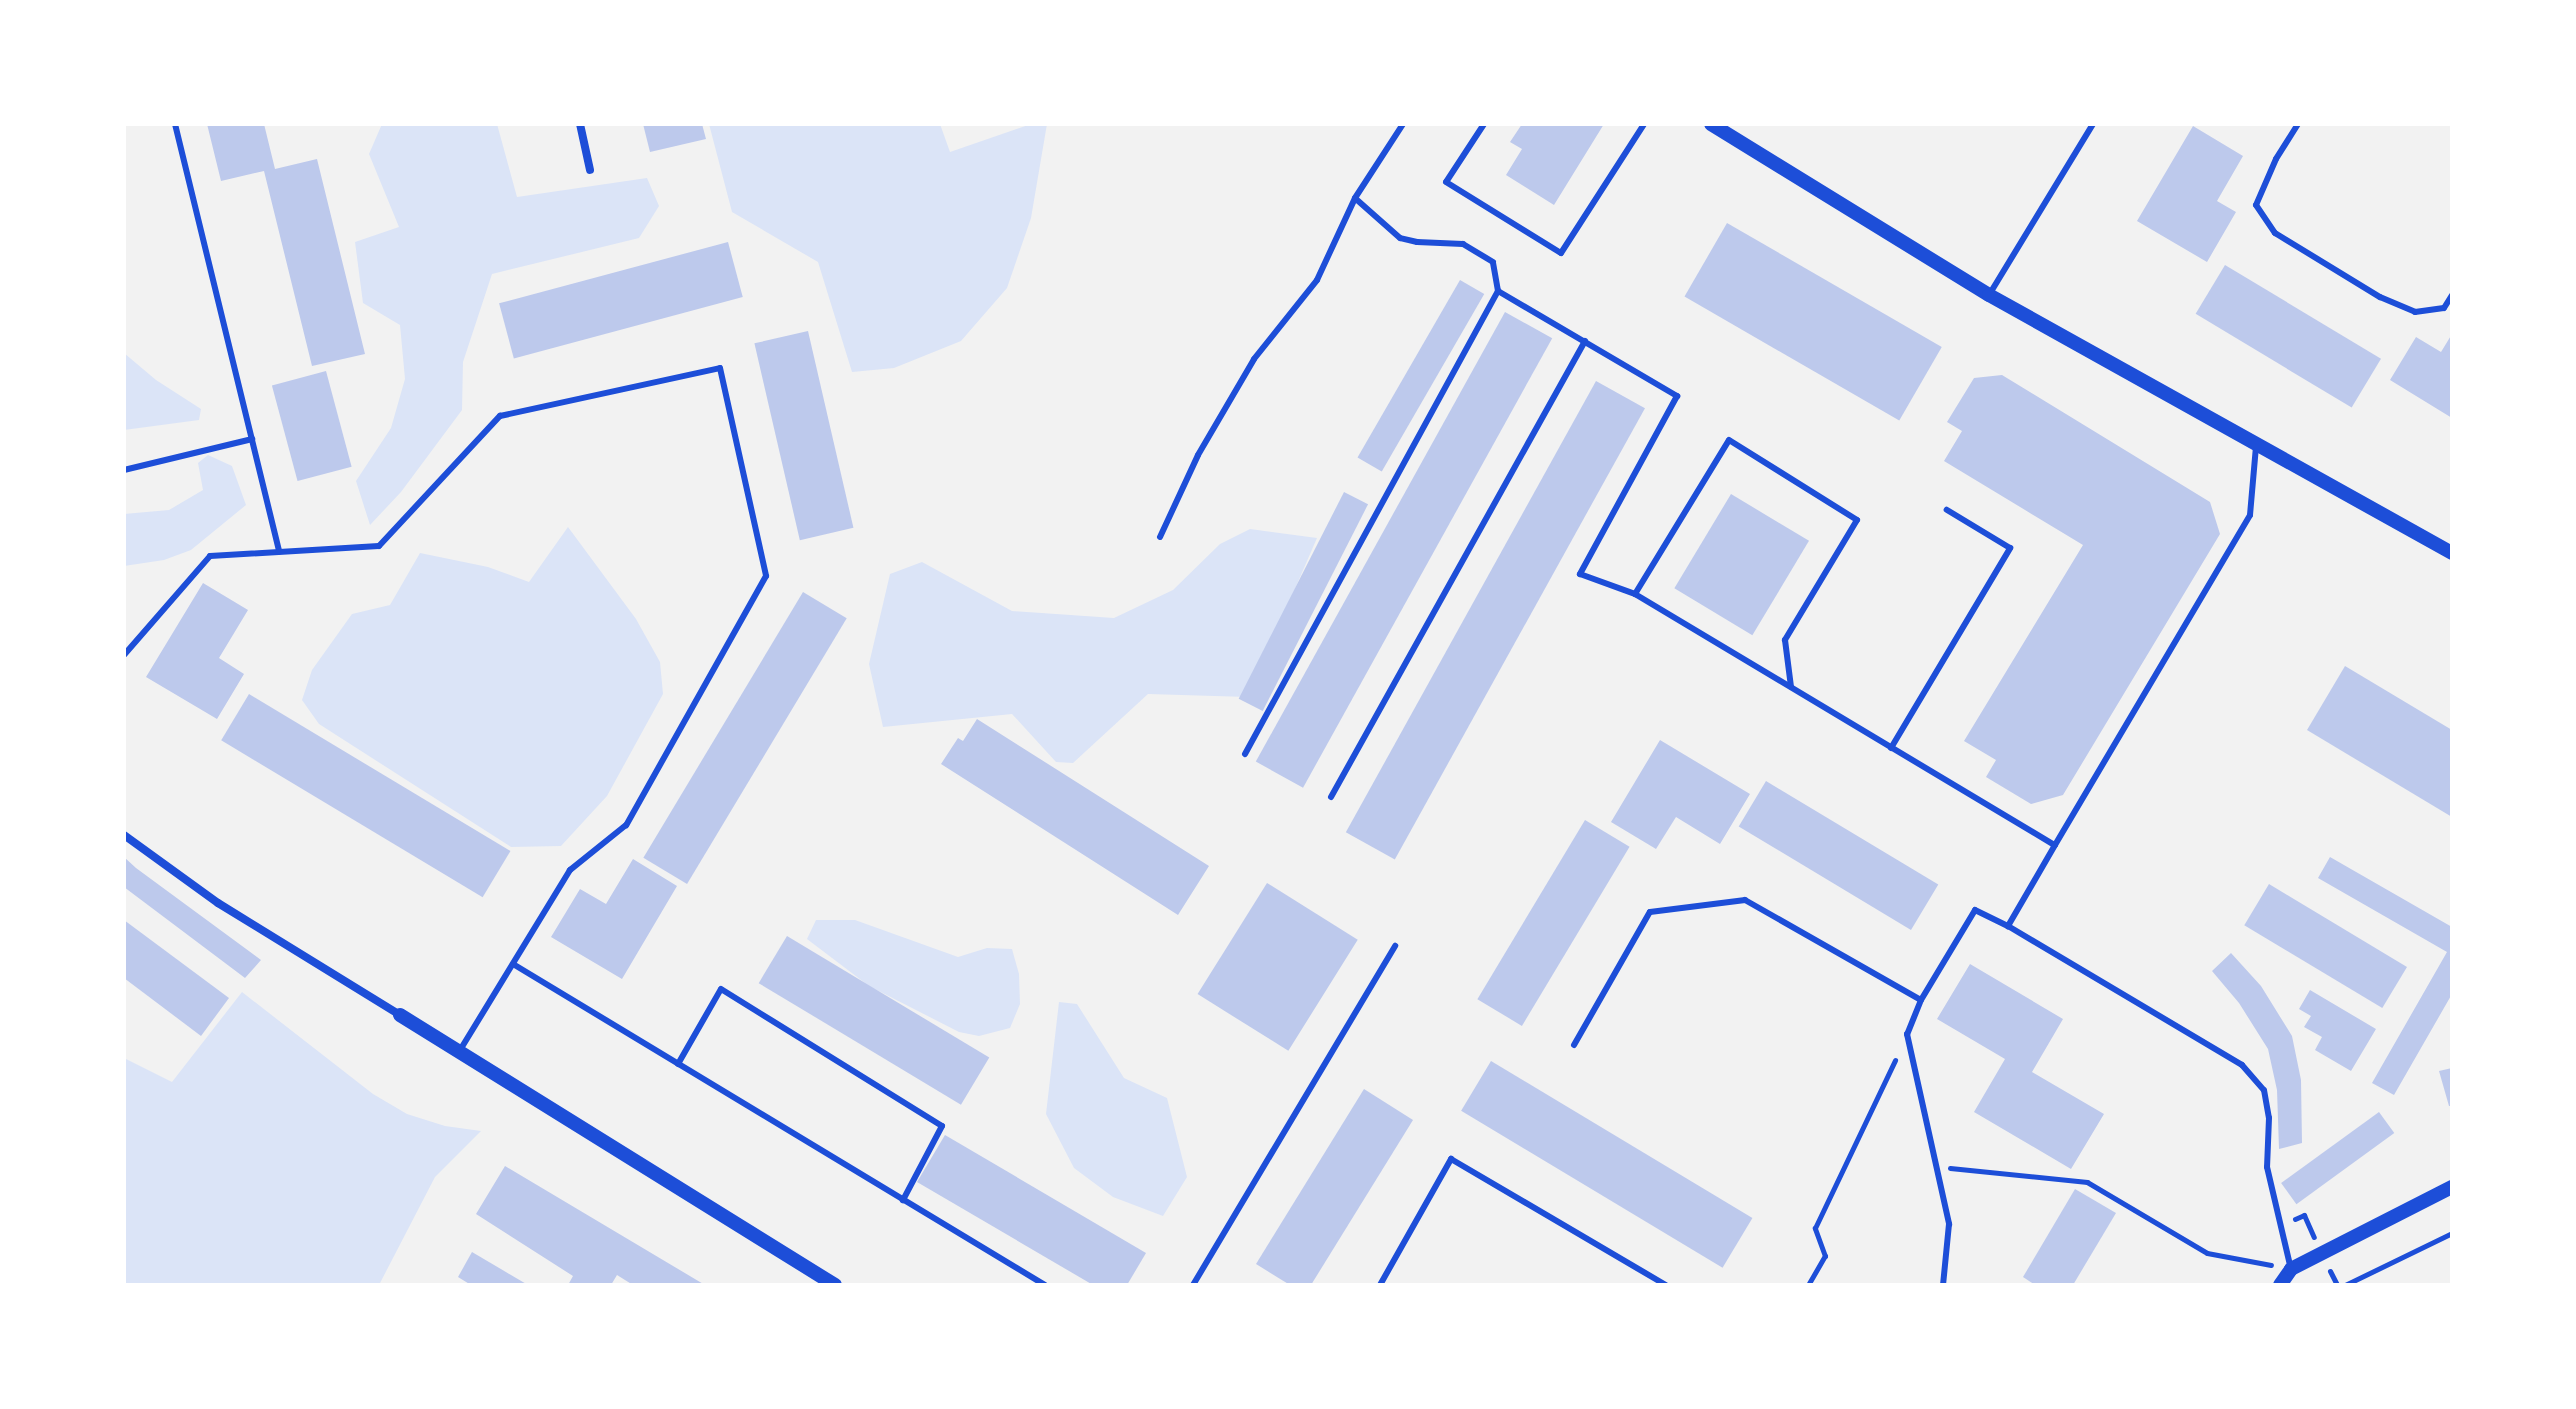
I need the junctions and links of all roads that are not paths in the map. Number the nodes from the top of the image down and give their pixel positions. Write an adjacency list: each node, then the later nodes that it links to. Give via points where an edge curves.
1 (175, 124): 15 (lane)
2 (580, 124): 9 (street)
3 (1403, 124): 10 (lane)
4 (1484, 124): 5 (lane, via 1446,182 1561,253)
5 (1644, 124)
6 (1711, 124): 12 (street)
7 (2093, 124): 12 (lane)
8 (2298, 124): 13 (lane, via 2256,205 2275,233 2380,297 2415,312 2444,308)
9 (590, 170)
10 (1355, 198): 11 (lane, via 1400,238 1463,244 1493,262); 19 (lane, via 1317,280 1254,359 1198,455)
11 (1498, 291): 14 (lane); 26 (lane)
12 (1989, 295): 16 (street)
13 (2452, 295)
14 (1585, 341): 22 (lane, via 1677,396 1580,574); 27 (lane)
15 (252, 439): 17 (lane); 20 (lane)
16 (2256, 446): 21 (street); 29 (lane, via 2250,515)
17 (124, 470)
18 (1947, 510): 25 (lane, via 2010,548)
19 (1160, 537)
20 (279, 552): 23 (lane, via 210,556); 32 (lane, via 379,546 500,416 720,368 766,576 626,825 570,870)
21 (2452, 553)
22 (1635, 594): 24 (lane); 24 (lane, via 1729,440 1857,520 1785,640)
23 (124, 655)
24 (1791, 687): 25 (lane)
25 (1891, 748): 29 (lane)
26 (1245, 754)
27 (1331, 797)
28 (124, 835): 34 (street, via 218,903)
29 (2055, 845): 30 (lane)
30 (2008, 926): 33 (lane, via 1975,910); 40 (lane, via 2242,1065 2264,1090 2267,1167)
31 (1395, 946): 43 (lane)
32 (513, 964): 36 (lane); 37 (lane)
33 (1921, 1000): 35 (lane, via 1745,900 1718,903 1650,912); 46 (lane, via 1907,1034 1949,1224)
34 (400, 1015): 36 (street)
35 (1574, 1045)
36 (459, 1052): 41 (street)
37 (678, 1064): 39 (lane); 39 (lane, via 721,989 942,1126)
38 (2452, 1187): 40 (street)
39 (903, 1200): 42 (lane)
40 (2291, 1269): 47 (street)
41 (835, 1285)
42 (1045, 1285)
43 (1193, 1285)
44 (1380, 1285): 45 (lane, via 1451,1159)
45 (1666, 1285)
46 (1943, 1285)
47 (2280, 1285)

